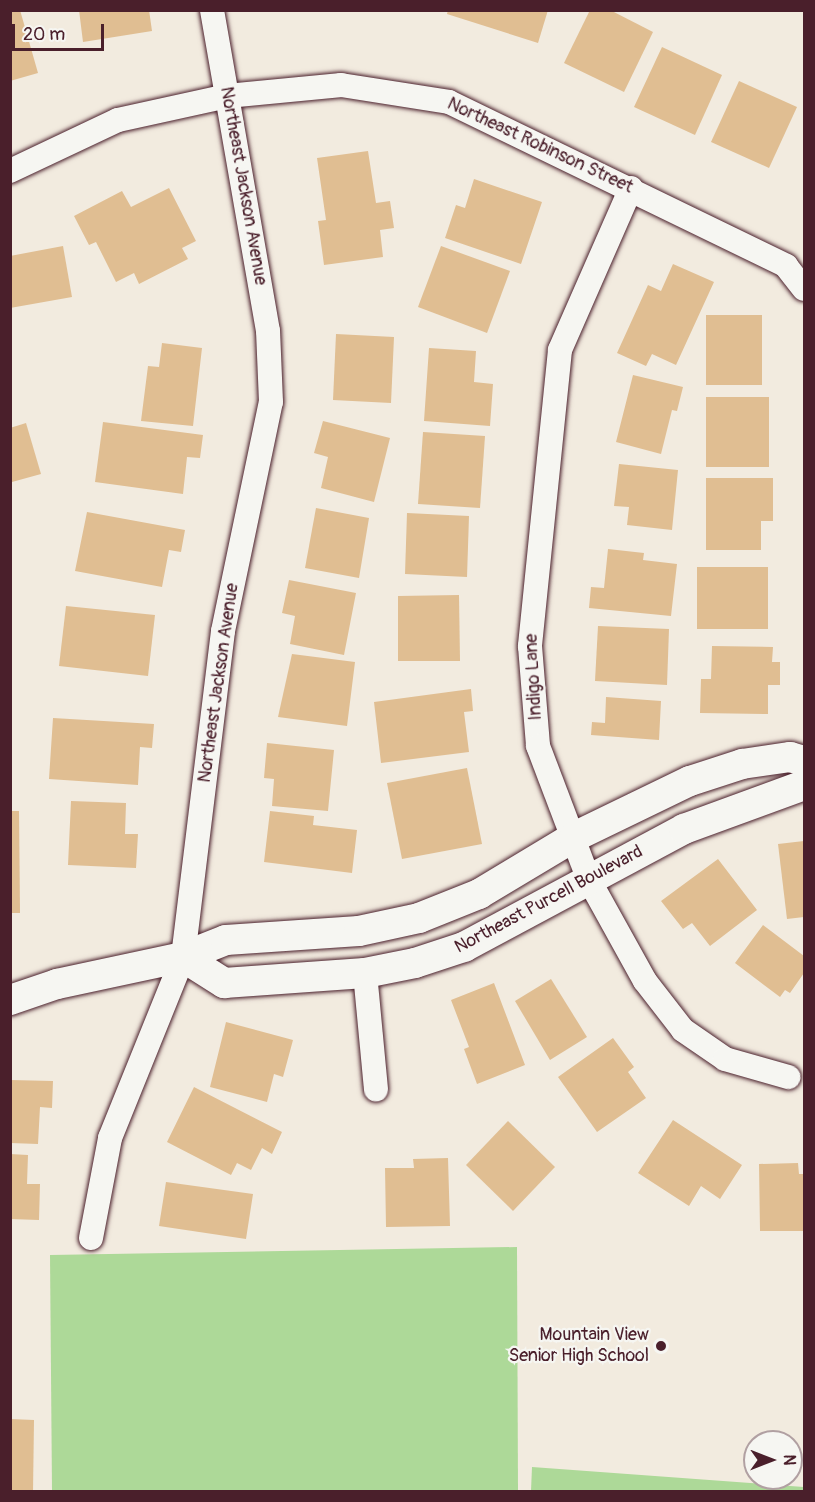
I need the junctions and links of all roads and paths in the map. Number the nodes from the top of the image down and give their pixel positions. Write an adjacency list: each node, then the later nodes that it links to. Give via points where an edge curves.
1 (213, 10): 2 (street, Northeast Jackson Avenue)
2 (227, 96): 3 (street, Northeast Robinson Street, via 118,120); 4 (street, Northeast Robinson Street, via 341,85 449,102); 10 (street, Northeast Jackson Avenue, via 268,331 271,402 223,631)
3 (10, 171)
4 (631, 188): 5 (street, Northeast Robinson Street, via 786,266); 8 (street, Indigo Lane, via 560,350 543,487 530,645 538,746)
5 (804, 289)
6 (804, 761): 8 (street, via 790,757 742,764 690,781)
7 (804, 785): 9 (street, Northeast Purcell Boulevard, via 684,829)
8 (574, 837): 9 (street, Indigo Lane); 10 (street, via 479,894 419,918 359,931 226,940)
9 (589, 880): 11 (street, Northeast Purcell Boulevard, via 464,947 415,963); 13 (street, Indigo Lane, via 645,981 683,1030 725,1059)
10 (183, 957): 11 (street, Northeast Purcell Boulevard, via 224,983); 12 (street, via 57,984); 15 (street, Northeast Jackson Avenue, via 110,1138)
11 (365, 973): 14 (street)
12 (10, 1000)
13 (788, 1077)
14 (376, 1089)
15 (91, 1238)

